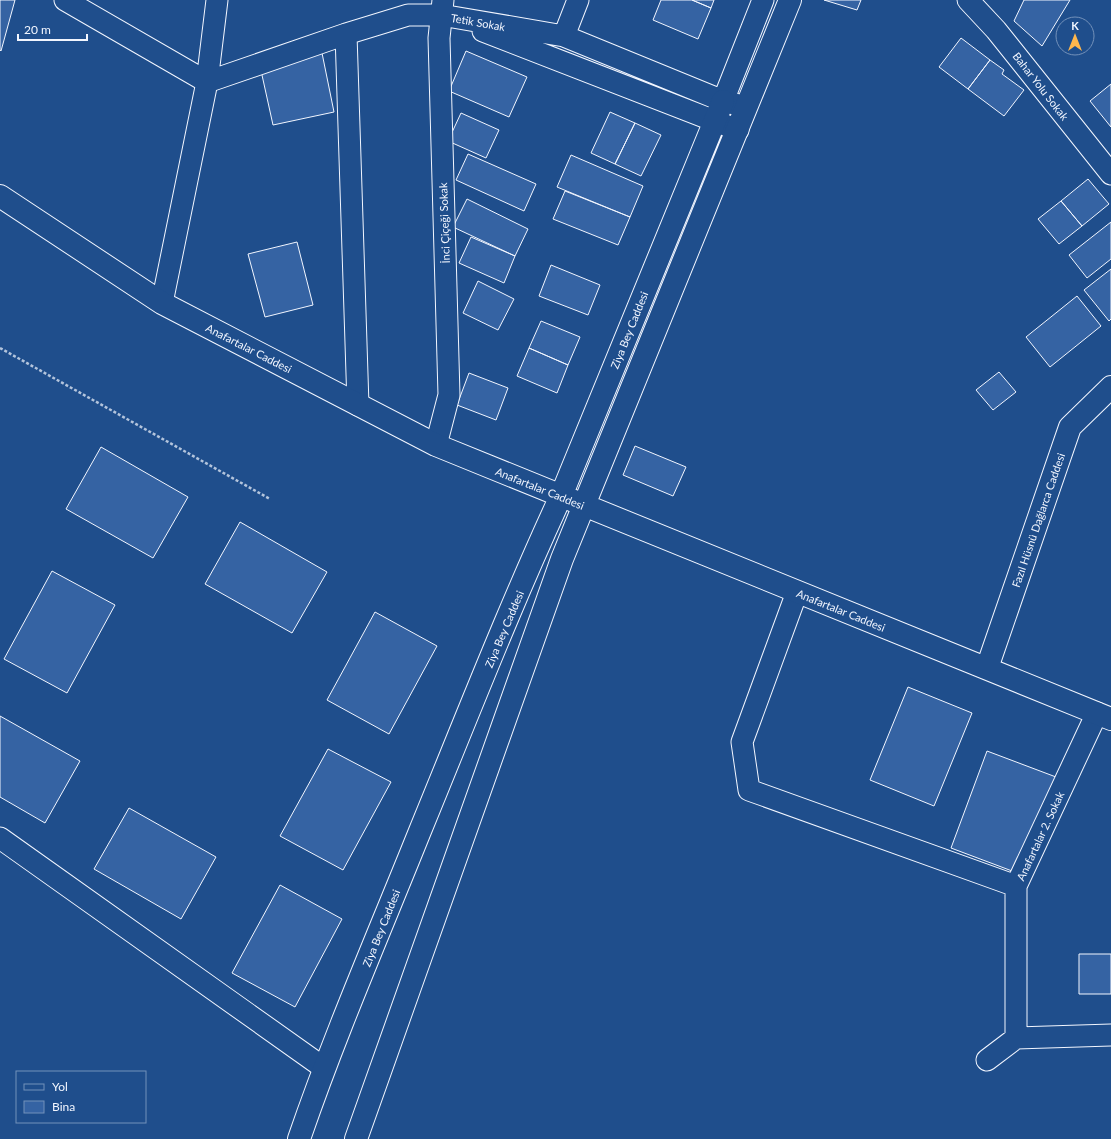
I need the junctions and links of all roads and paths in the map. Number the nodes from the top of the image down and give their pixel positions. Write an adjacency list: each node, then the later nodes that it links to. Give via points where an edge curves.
1 (65, 0): 11 (street)
2 (217, 0): 11 (street)
3 (578, 0): 10 (street)
4 (763, 0): 12 (street, Ziya Bey Caddesi)
5 (790, 0): 13 (street)
6 (968, 0): 16 (street, Bahar Yolu Sokak, via 996,30)
7 (409, 7): 8 (street); 9 (street)
8 (442, 8): 10 (street, Tetik Sokak); 14 (street, Tetik Sokak); 22 (street, İnci Çiçeği Sokak, via 442,152 449,395)
9 (346, 34): 11 (street); 21 (street)
10 (564, 36): 12 (street, Tetik Sokak)
11 (207, 82): 18 (street)
12 (723, 101): 13 (street, Tetik Sokak); 14 (street, Ziya Bey Caddesi)
13 (746, 107): 15 (street)
14 (715, 121): 15 (street); 23 (street, Ziya Bey Caddesi)
15 (738, 130): 25 (street)
16 (1111, 174)
17 (0, 196): 18 (street, Anafartalar Caddesi)
18 (162, 303): 21 (street, Anafartalar Caddesi)
19 (0, 348): 24 (path)
20 (1111, 387): 27 (street, Fazıl Hüsnü Dağlarca Caddesi, via 1070,427)
21 (358, 404): 22 (street, Anafartalar Caddesi)
22 (436, 445): 23 (street, Anafartalar Caddesi)
23 (561, 496): 25 (street, Anafartalar Caddesi); 34 (street, Ziya Bey Caddesi, via 475,697)
24 (270, 499)
25 (584, 506): 26 (street, Anafartalar Caddesi); 36 (street, via 562,559)
26 (797, 592): 27 (street, Anafartalar Caddesi); 30 (street, via 742,742 748,790)
27 (986, 668): 28 (street, Anafartalar Caddesi)
28 (1104, 716): 30 (street, Anafartalar 2. Sokak)
29 (0, 838): 34 (street)
30 (1016, 886): 32 (street, Anafartalar 2. Sokak)
31 (1111, 1035): 32 (street)
32 (1016, 1038): 33 (street)
33 (987, 1060)
34 (324, 1068): 35 (street, Ziya Bey Caddesi)
35 (299, 1139)
36 (356, 1139)

